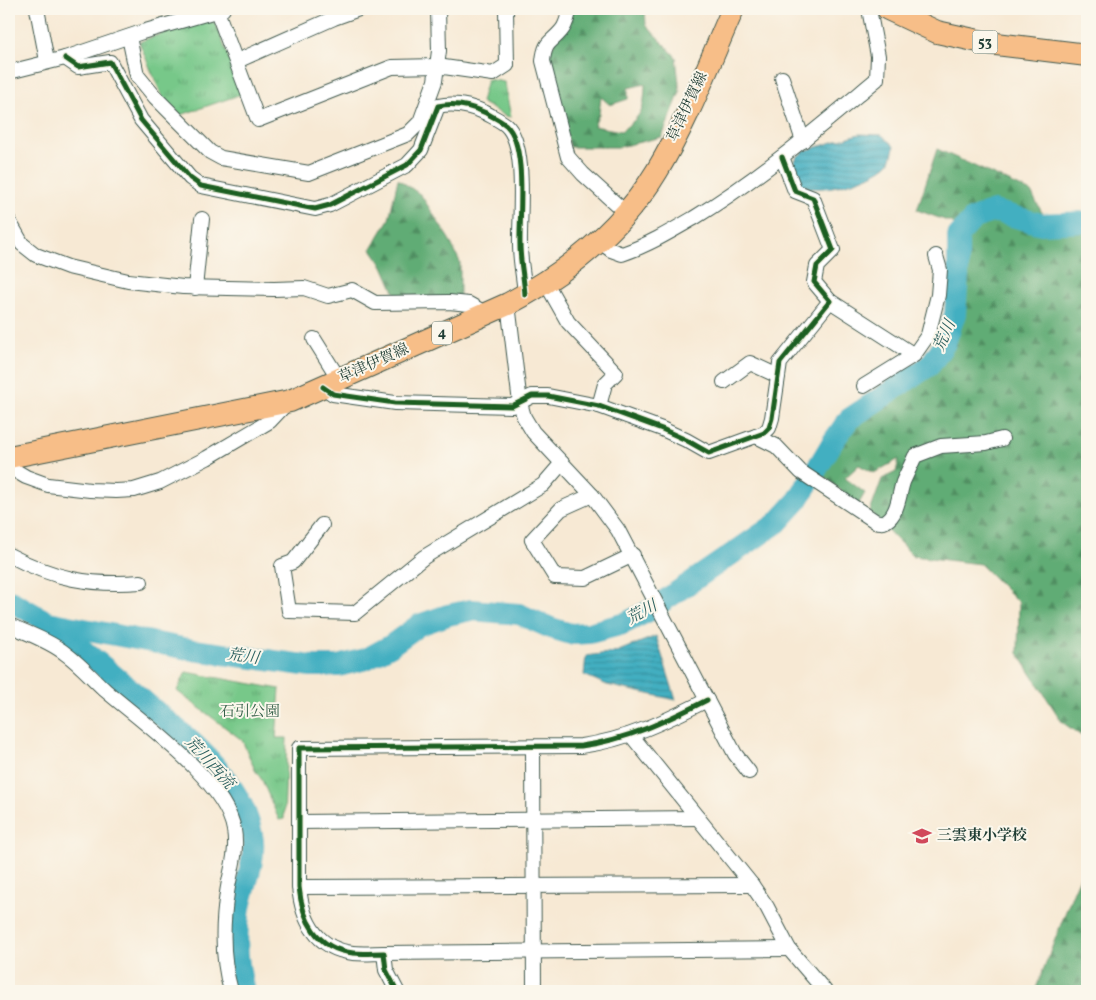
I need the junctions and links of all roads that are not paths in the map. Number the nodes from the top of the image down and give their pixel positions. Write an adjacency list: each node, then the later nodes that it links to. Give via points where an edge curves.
1 (37, 9): 14 (street)
2 (359, 9): 10 (street)
3 (438, 9): 16 (street)
4 (506, 9): 16 (street, via 508,65 493,74)
5 (570, 9): 21 (street, via 562,30 548,42 543,61 568,157)
6 (734, 9): 21 (main road, 草津伊賀線 / 4, via 657,172)
7 (869, 9): 19 (street, via 878,56 878,79)
8 (888, 9): 12 (main road, 53, via 936,32 988,43)
9 (220, 10): 11 (street); 15 (street)
10 (332, 13): 15 (street)
11 (129, 37): 13 (street); 16 (street, via 137,74 155,97 210,152 221,158 309,173 408,134 420,122)
12 (1087, 55)
13 (65, 58): 14 (street); 28 (street, via 78,67 110,62 141,120 190,178 201,186 315,209 330,205 407,165 421,150 438,106 467,106 481,111 507,126 513,136 522,177)
14 (46, 61): 17 (street)
15 (236, 61): 16 (street, via 258,120 392,66)
16 (437, 66)
17 (9, 72)
18 (782, 78): 19 (street)
19 (803, 140): 20 (street)
20 (782, 157): 24 (street, via 728,196 656,240 622,254); 29 (street, via 795,190 813,198 833,250 817,266 814,282)
21 (626, 214): 24 (main road, 草津伊賀線 / 4)
22 (202, 219): 27 (street)
23 (9, 221): 27 (street, via 22,244 36,255 60,264 128,281)
24 (599, 241): 26 (main road, 草津伊賀線 / 4)
25 (936, 256): 32 (street, via 940,270 938,295 928,335)
26 (546, 283): 28 (main road, 草津伊賀線 / 4); 39 (street, via 568,322 616,373 605,384)
27 (195, 288): 30 (street, via 304,288 328,296 352,290 375,303 470,304)
28 (517, 299): 30 (main road, 草津伊賀線 / 4); 38 (street)
29 (830, 301): 32 (street); 33 (street, via 780,363)
30 (486, 314): 35 (main road, 草津伊賀線 / 4)
31 (314, 339): 35 (street)
32 (914, 355): 36 (street)
33 (778, 376): 34 (street, via 750,363); 40 (street, via 769,428)
34 (724, 382)
35 (331, 383): 37 (main road, 草津伊賀線 / 4); 38 (street, via 333,394 394,404 512,406)
36 (864, 386)
37 (290, 401): 42 (main road, 草津伊賀線 / 4); 44 (street, via 270,421 215,454 174,476 134,490 90,490 48,485)
38 (520, 403): 39 (street, via 532,396 548,396); 43 (street, via 533,432)
39 (599, 406): 40 (street, via 670,433 709,453)
40 (756, 436): 41 (street, via 776,446 800,472 830,492 875,521 885,522 898,502 915,456 941,446)
41 (1002, 439)
42 (9, 457)
43 (562, 463): 45 (street); 46 (street, via 543,485 424,556 355,612 289,611 282,566 293,562)
44 (9, 467)
45 (592, 495): 48 (street); 48 (street, via 560,509 532,540 555,577 585,578)
46 (322, 525)
47 (9, 555): 49 (street, via 52,575 92,583)
48 (632, 555): 51 (street)
49 (141, 582)
50 (9, 624): 64 (street, via 65,652 173,747 222,800 234,829 236,848 227,893 224,932 224,958)
51 (707, 700): 52 (street); 54 (street, via 735,754)
52 (630, 735): 53 (street, via 598,744); 55 (street)
53 (533, 748): 56 (street); 57 (street, via 299,748)
54 (749, 772)
55 (698, 818): 56 (street); 58 (street)
56 (533, 819): 57 (street); 59 (street)
57 (299, 822): 60 (street)
58 (752, 885): 59 (street); 61 (street)
59 (533, 886): 60 (street); 62 (street)
60 (299, 887): 63 (street, via 304,916 318,936 352,953)
61 (789, 949): 62 (street); 67 (street)
62 (534, 952): 63 (street); 66 (street)
63 (384, 953): 65 (street, via 386,970)
64 (231, 991)
65 (398, 991)
66 (534, 991)
67 (825, 991)

